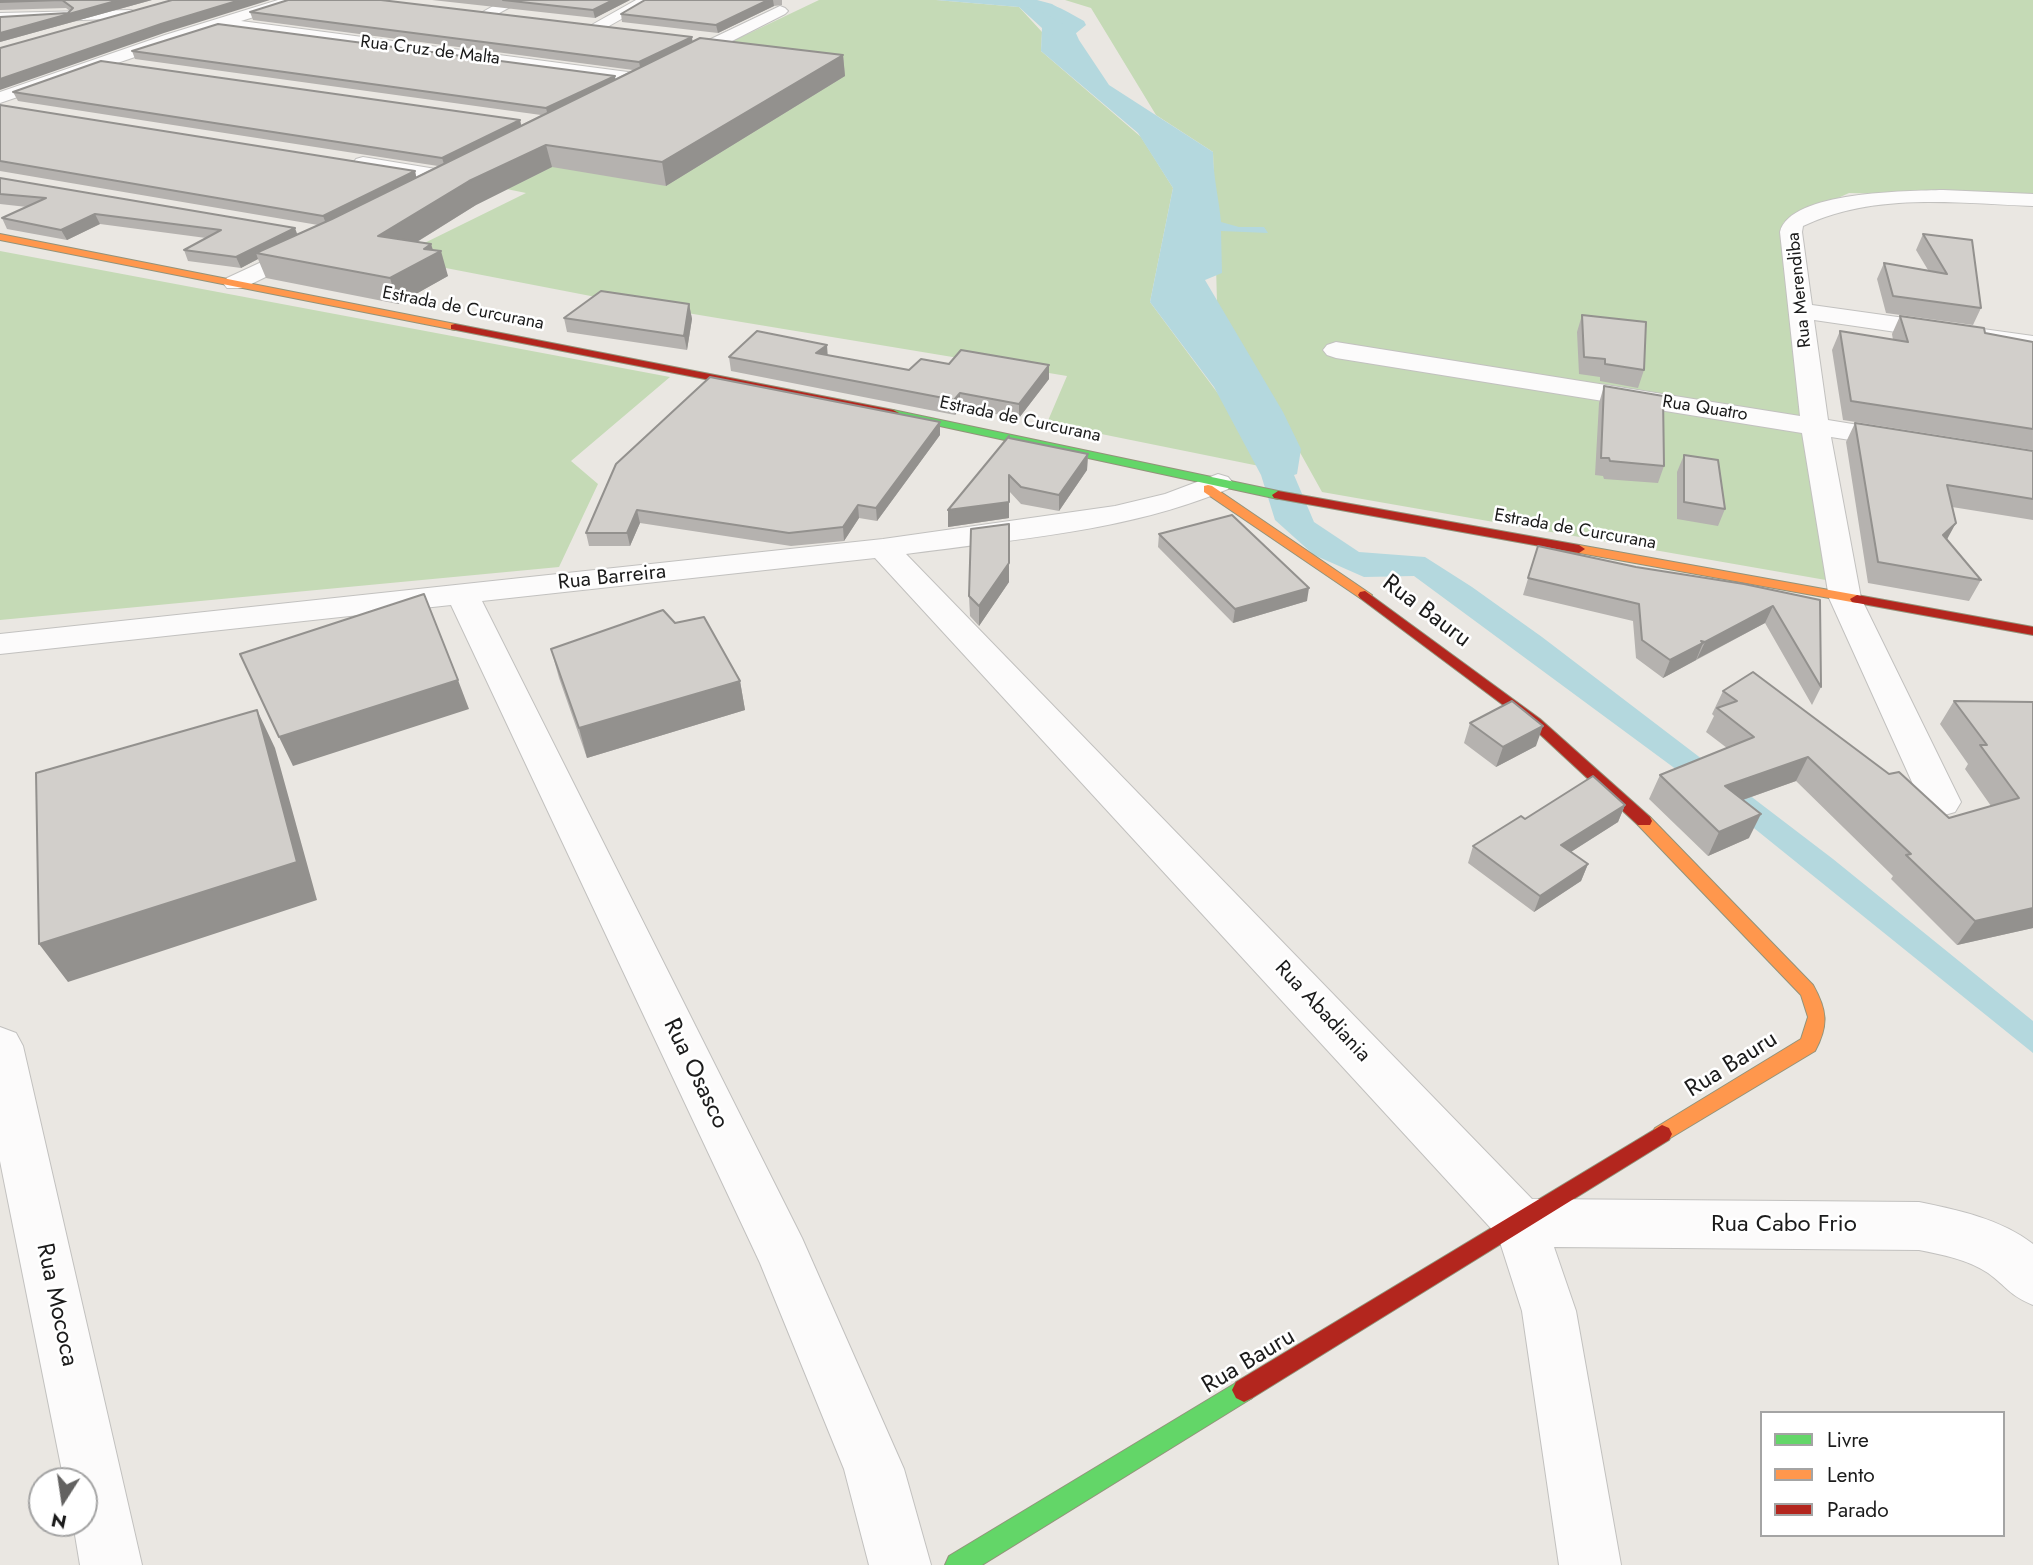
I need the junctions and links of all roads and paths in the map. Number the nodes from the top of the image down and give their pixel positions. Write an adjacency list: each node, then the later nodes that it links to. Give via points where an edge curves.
1 (294, 0): 7 (street)
2 (516, 0): 5 (street, via 480,13)
3 (648, 0): 8 (street, via 589,26)
4 (780, 11): 11 (street)
5 (514, 17)
6 (0, 18): 9 (street, via 137,13)
7 (218, 23): 12 (street, via 174,32); 14 (street, Rua Cruz de Malta)
8 (621, 29)
9 (66, 32)
10 (696, 38): 11 (street)
11 (721, 41): 14 (street)
12 (102, 62): 13 (street); 16 (street)
13 (143, 68)
14 (643, 79): 15 (street)
15 (608, 96)
16 (0, 98)
17 (0, 106): 18 (street)
18 (27, 110)
19 (339, 160): 20 (street, via 454,174)
20 (412, 195)
21 (2033, 200): 25 (street, Rua Merendiba, via 1895,198 1828,208 1801,218 1793,223 1791,232)
22 (289, 229): 24 (street, via 331,236)
23 (0, 237): 24 (main road, Estrada de Curcurana)
24 (235, 283): 30 (main road, Estrada de Curcurana, via 1071,449)
25 (1802, 311): 26 (street); 28 (street, Rua Merendiba)
26 (2033, 344)
27 (1336, 350): 28 (street, Rua Quatro)
28 (1815, 426): 29 (street, Rua Quatro); 33 (street, Rua Merendiba)
29 (1924, 443)
30 (1213, 486): 31 (street, Rua Barreira, via 1175,501 1115,515); 33 (main road, Estrada de Curcurana); 38 (main road, Rua Bauru, via 1535,722 1640,816 1807,990 1819,1010 1819,1029 1808,1045)
31 (883, 548): 32 (street, Rua Barreira); 38 (street, Rua Abadiania)
32 (462, 594): 35 (street, Rua Barreira); 41 (street, Rua Osasco, via 783,1255 874,1469)
33 (1845, 598): 34 (main road, Estrada de Curcurana); 36 (street, Rua Merendiba)
34 (2033, 631)
35 (0, 644)
36 (1941, 802)
37 (0, 1046): 40 (street, Rua Mococa)
38 (1520, 1223): 39 (street, Rua Cabo Frio, via 1919,1226 1973,1237 2017,1260); 42 (main road, Rua Bauru); 43 (street, Rua Abadiania, via 1549,1311)
39 (2033, 1280)
40 (110, 1565)
41 (900, 1565)
42 (958, 1565)
43 (1590, 1565)

